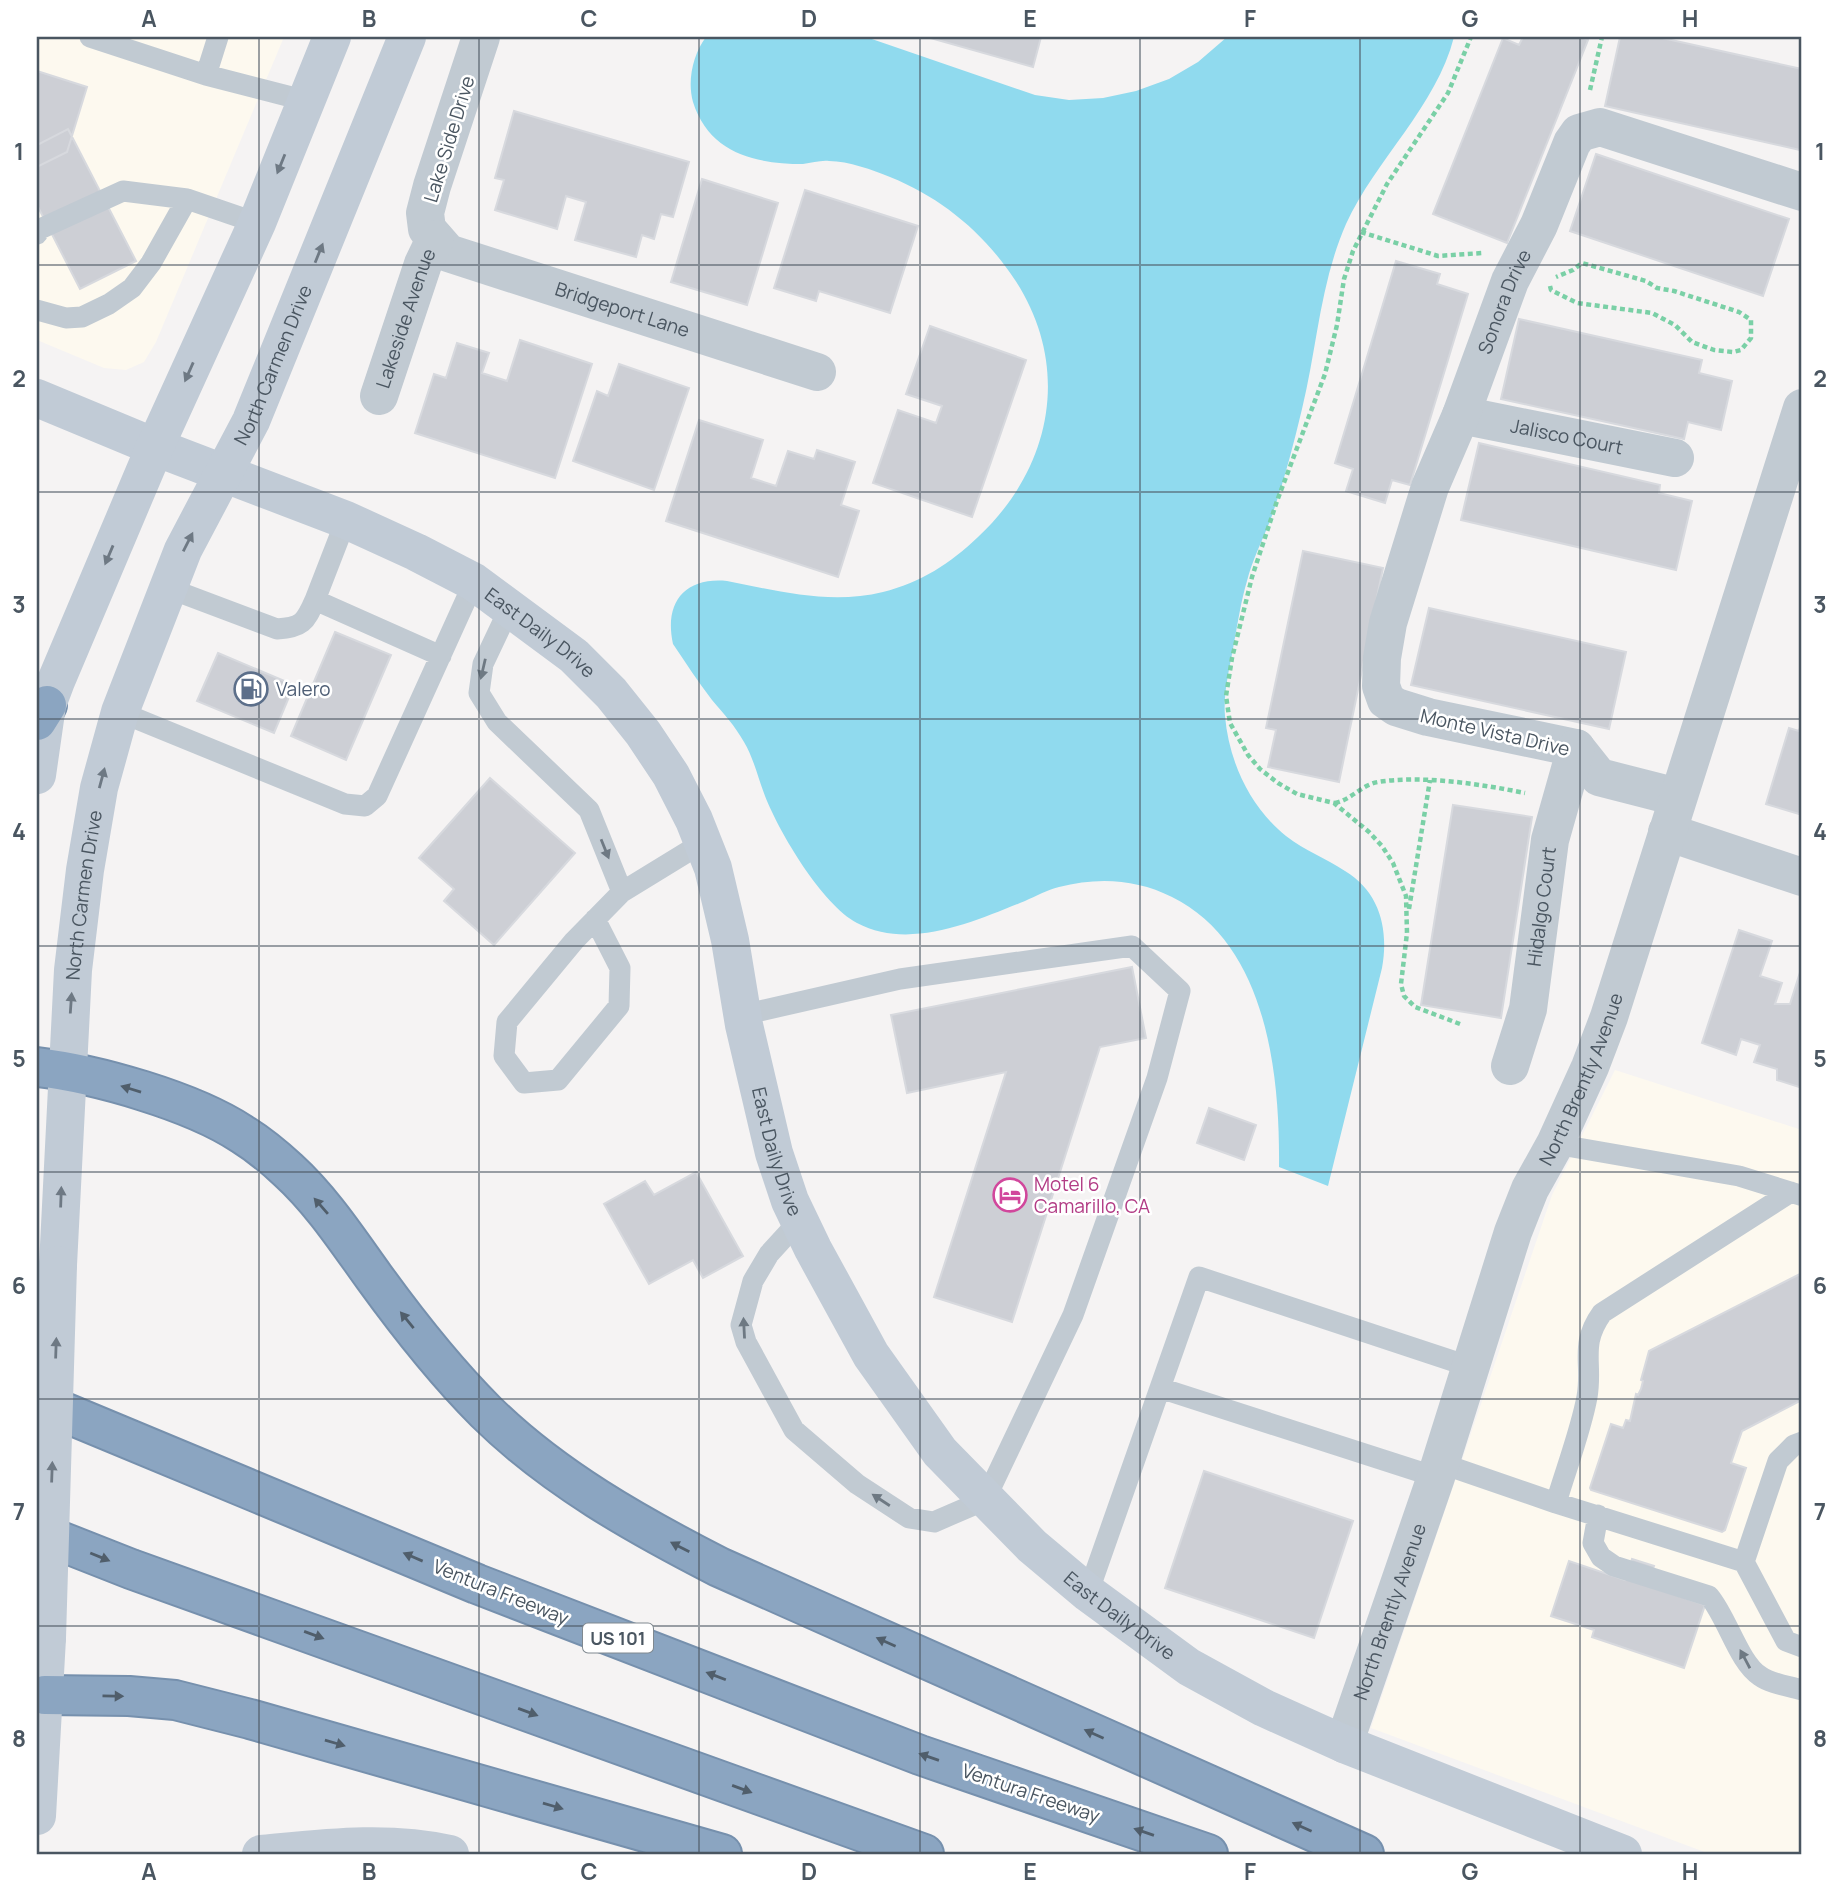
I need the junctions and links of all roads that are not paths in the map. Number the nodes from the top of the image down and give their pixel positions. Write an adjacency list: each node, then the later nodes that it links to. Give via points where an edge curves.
1 (90, 37): 6 (lane)
2 (218, 37): 6 (lane)
3 (332, 37): 7 (main road)
4 (407, 37): 21 (main road, North Carmen Drive, one-way to 4, via 251,421)
5 (481, 37): 12 (street, Lake Side Drive, via 425,213 427,229)
6 (206, 75): 7 (lane)
7 (307, 101): 10 (main road, one-way to 10)
8 (1802, 192): 18 (street, Sonora Drive, via 1600,127 1579,133 1539,225 1533,272 1510,281)
9 (187, 199): 10 (lane); 11 (lane, via 123,191); 13 (lane, via 132,288 82,317)
10 (257, 223): 19 (main road, one-way to 19)
11 (37, 234)
12 (435, 239): 14 (street, Bridgeport Lane, via 448,253); 15 (street, Lakeside Avenue)
13 (37, 310)
14 (817, 372)
15 (379, 396)
16 (37, 398): 19 (main road, East Daily Drive)
17 (1802, 408): 33 (street, North Brently Avenue)
18 (1461, 415): 20 (street, Jalisco Court); 29 (street, Sonora Drive, via 1430,487 1388,623 1381,686)
19 (155, 447): 21 (main road, East Daily Drive); 28 (main road, one-way to 28)
20 (1675, 458)
21 (223, 472): 22 (main road, East Daily Drive); 24 (main road, North Carmen Drive, one-way to 21)
22 (346, 520): 23 (main road, East Daily Drive); 25 (lane)
23 (474, 582): 26 (main road, East Daily Drive); 27 (lane)
24 (168, 589): 25 (lane, via 277,629 295,627 308,616); 30 (main road, North Carmen Drive)
25 (315, 600): 27 (lane)
26 (510, 607): 34 (main road, East Daily Drive, via 575,656 611,693 671,775); 36 (lane, one-way to 36, via 483,664 479,693 497,722 589,810)
27 (441, 656): 30 (lane, via 377,796 365,806 345,804)
28 (44, 695): 32 (main road)
29 (1386, 700): 31 (street, Monte Vista Drive, via 1396,708 1428,717)
30 (120, 712): 40 (main road, North Carmen Drive, one-way to 30, via 74,970 99,788)
31 (1576, 748): 33 (street, Monte Vista Drive, via 1599,777); 39 (street, Hidalgo Court, via 1550,840 1528,1009)
32 (37, 775)
33 (1672, 815): 35 (street, Monte Vista Drive); 41 (street, North Brently Avenue, via 1609,1017)
34 (702, 843): 36 (lane); 38 (main road, East Daily Drive, via 713,868 730,940)
35 (1802, 877)
36 (622, 892): 37 (lane)
37 (595, 919): 37 (lane, via 507,1022 504,1056 524,1083 558,1080 619,1006 620,968)
38 (742, 1015): 43 (main road, East Daily Drive, via 774,1153); 49 (lane, via 900,979 1132,946 1180,990 1157,1078 1073,1315)
39 (1510, 1066)
40 (52, 1069): 57 (main road, North Carmen Drive, one-way to 40, bridge, via 58,1265); 65 (highway, one-way to 40, via 719,1567 659,1536 580,1488 487,1412 404,1318 328,1214 289,1171 242,1133 131,1088)
41 (1555, 1144): 42 (lane, via 1739,1176); 44 (street, North Brently Avenue, via 1513,1232)
42 (1797, 1194): 50 (lane, via 1602,1313 1587,1346 1587,1396)
43 (800, 1220): 49 (main road, East Daily Drive, via 871,1355 940,1452); 49 (lane, one-way to 43, via 934,1522 909,1518 857,1484 794,1430 741,1325 753,1281 769,1254)
44 (1471, 1367): 45 (lane, via 1199,1277); 48 (street, North Brently Avenue)
45 (1160, 1388): 48 (lane); 54 (lane)
46 (37, 1401): 64 (highway, Ventura Freeway / US 101, one-way to 46, via 920,1755 503,1594)
47 (1802, 1442): 53 (lane, via 1778,1461)
48 (1438, 1470): 50 (lane); 58 (street, North Brently Avenue)
49 (985, 1500): 54 (main road, East Daily Drive)
50 (1556, 1503): 51 (lane)
51 (1598, 1515): 53 (lane); 56 (lane, one-way to 51, via 1761,1678 1750,1669 1709,1596 1615,1566 1601,1557 1593,1543)
52 (37, 1532): 63 (highway, one-way to 63)
53 (1744, 1562): 55 (lane, via 1786,1641)
54 (1088, 1593): 58 (main road, East Daily Drive, via 1189,1667)
55 (1802, 1647)
56 (1802, 1690)
57 (45, 1695): 59 (main road, North Carmen Drive); 62 (highway, one-way to 62, via 175,1700)
58 (1344, 1744): 66 (main road, East Daily Drive)
59 (37, 1816)
60 (261, 1854): 61 (main road, via 360,1845)
61 (450, 1854)
62 (722, 1854)
63 (924, 1854)
64 (1208, 1854)
65 (1364, 1854)
66 (1623, 1854)

